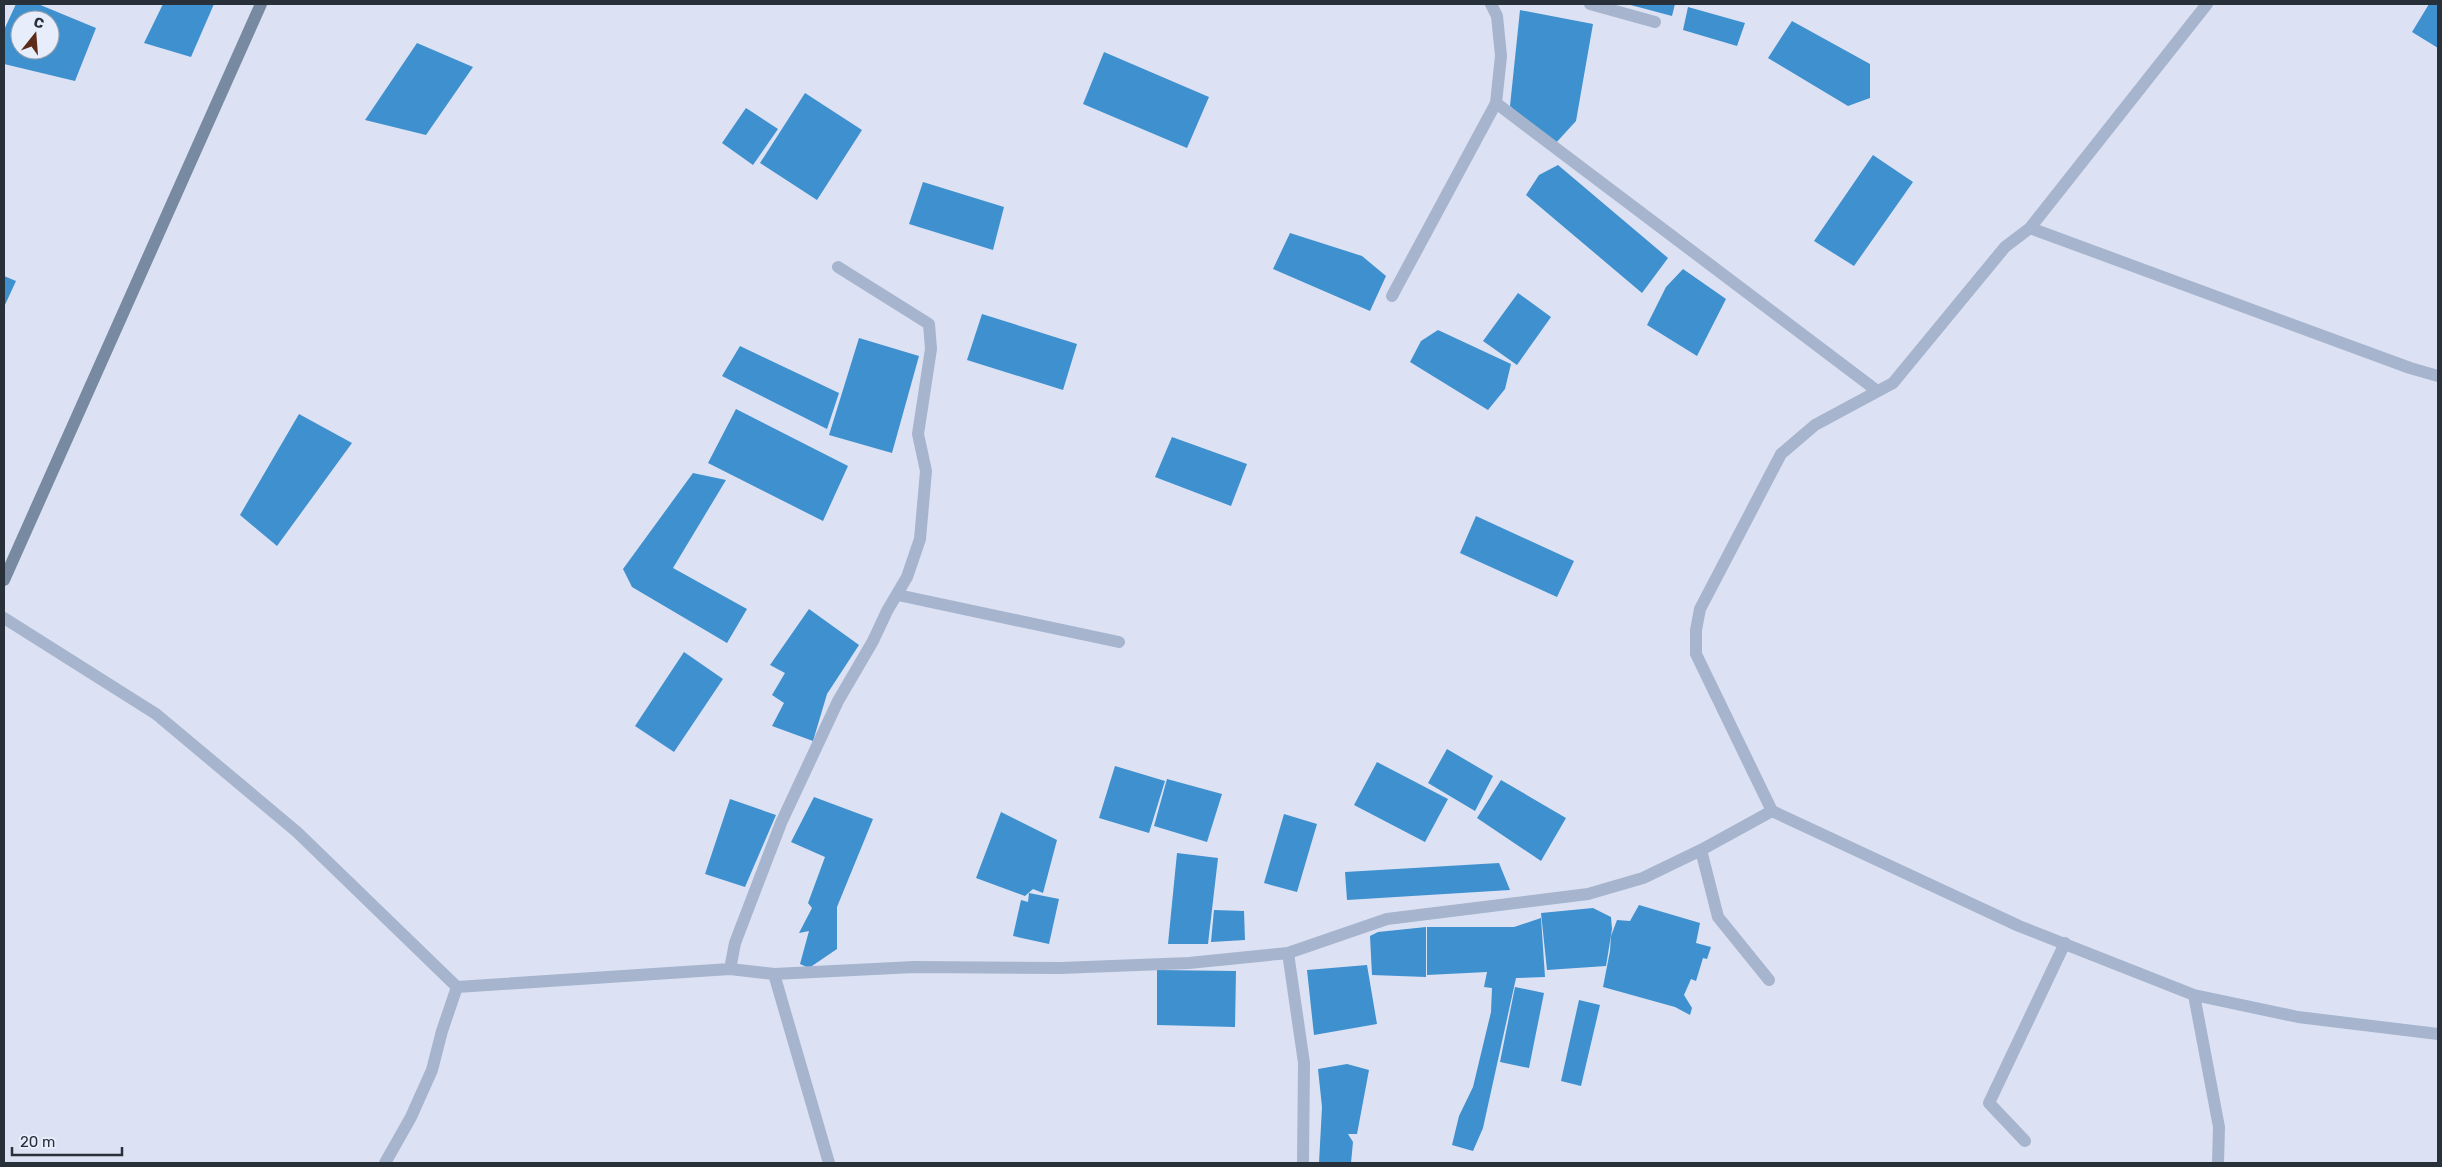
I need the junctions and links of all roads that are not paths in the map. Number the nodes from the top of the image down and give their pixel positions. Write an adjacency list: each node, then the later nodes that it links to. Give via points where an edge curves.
1 (261, 4): 12 (street)
2 (1490, 4): 6 (street, via 1497,16 1501,56)
3 (1590, 4): 5 (street)
4 (2207, 4): 7 (street)
5 (1655, 22)
6 (1496, 103): 9 (street); 11 (street)
7 (2030, 228): 10 (street); 11 (street, via 2004,247 1892,383)
8 (838, 267): 13 (street, via 929,324 931,349 918,434 926,471 920,539)
9 (1392, 296)
10 (2438, 376)
11 (1876, 390): 16 (street, via 1815,425 1781,454 1700,609 1696,654)
12 (4, 580)
13 (898, 595): 15 (street); 20 (street, via 838,702 781,823 735,943)
14 (4, 618): 23 (street, via 156,714 297,832)
15 (1119, 642)
16 (1772, 812): 17 (street); 18 (street, via 2019,926)
17 (1701, 850): 19 (street, via 1643,878 1588,894 1387,919); 22 (street, via 1718,917)
18 (2065, 943): 24 (street); 26 (street, via 1989,1103)
19 (1288, 953): 21 (street, via 1179,963 1061,968 914,967); 29 (street, via 1304,1063)
20 (730, 969): 21 (street); 23 (street)
21 (774, 974): 28 (street)
22 (1769, 980)
23 (458, 987): 27 (street, via 432,1070)
24 (2194, 995): 25 (street, via 2298,1017); 30 (street, via 2219,1127)
25 (2438, 1034)
26 (2025, 1141)
27 (385, 1163)
28 (830, 1163)
29 (1303, 1163)
30 (2218, 1163)

